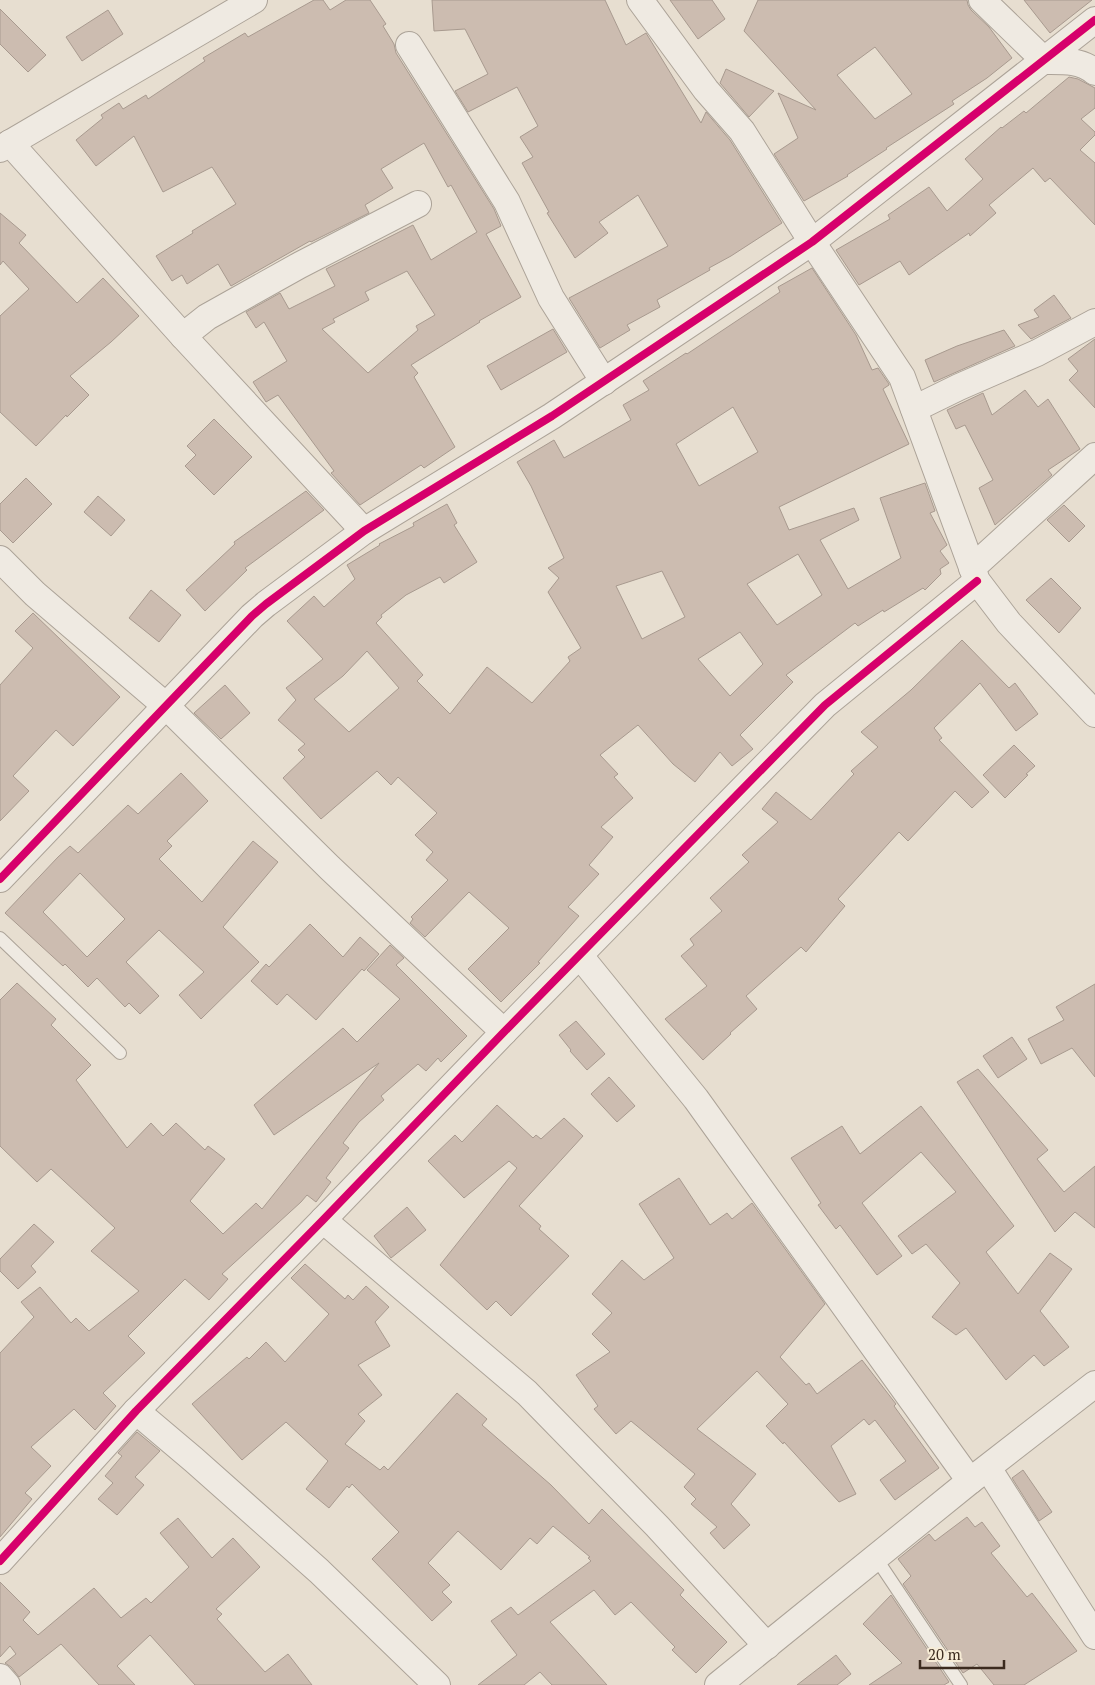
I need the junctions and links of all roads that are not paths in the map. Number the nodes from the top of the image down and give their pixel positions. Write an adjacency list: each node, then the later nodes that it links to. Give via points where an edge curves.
1 (254, 0): 8 (street)
2 (640, 0): 10 (street, via 706,90 742,131)
3 (982, 0): 6 (street)
4 (1095, 20): 6 (street)
5 (409, 45): 13 (street, via 507,202 551,298)
6 (1045, 61): 7 (street, via 1072,61); 10 (street)
7 (1095, 72)
8 (5, 146): 12 (street)
9 (418, 204): 12 (street, via 207,317)
10 (812, 242): 13 (street); 14 (street, via 902,377)
11 (1095, 322): 14 (street, via 1037,353)
12 (183, 336): 16 (street)
13 (604, 382): 16 (street)
14 (914, 409): 18 (street)
15 (1095, 456): 18 (street)
16 (364, 531): 19 (street, via 252,616)
17 (0, 559): 19 (street, via 35,594)
18 (974, 575): 20 (street, via 1009,623); 23 (street, via 826,705)
19 (166, 706): 21 (street); 24 (street, via 330,868)
20 (1095, 714)
21 (0, 879)
22 (0, 938): 25 (lane)
23 (580, 956): 24 (street); 29 (street, via 696,1099)
24 (504, 1032): 26 (street)
25 (120, 1053)
26 (324, 1220): 28 (street); 33 (street, via 527,1393 657,1526)
27 (1095, 1384): 29 (street)
28 (136, 1411): 31 (street); 36 (street, via 319,1571)
29 (979, 1474): 30 (street); 32 (street)
30 (876, 1558): 33 (street); 38 (lane)
31 (0, 1561)
32 (1095, 1636)
33 (767, 1646): 37 (street)
34 (0, 1677): 35 (street)
35 (7, 1685)
36 (437, 1685)
37 (718, 1685)
38 (961, 1685)

